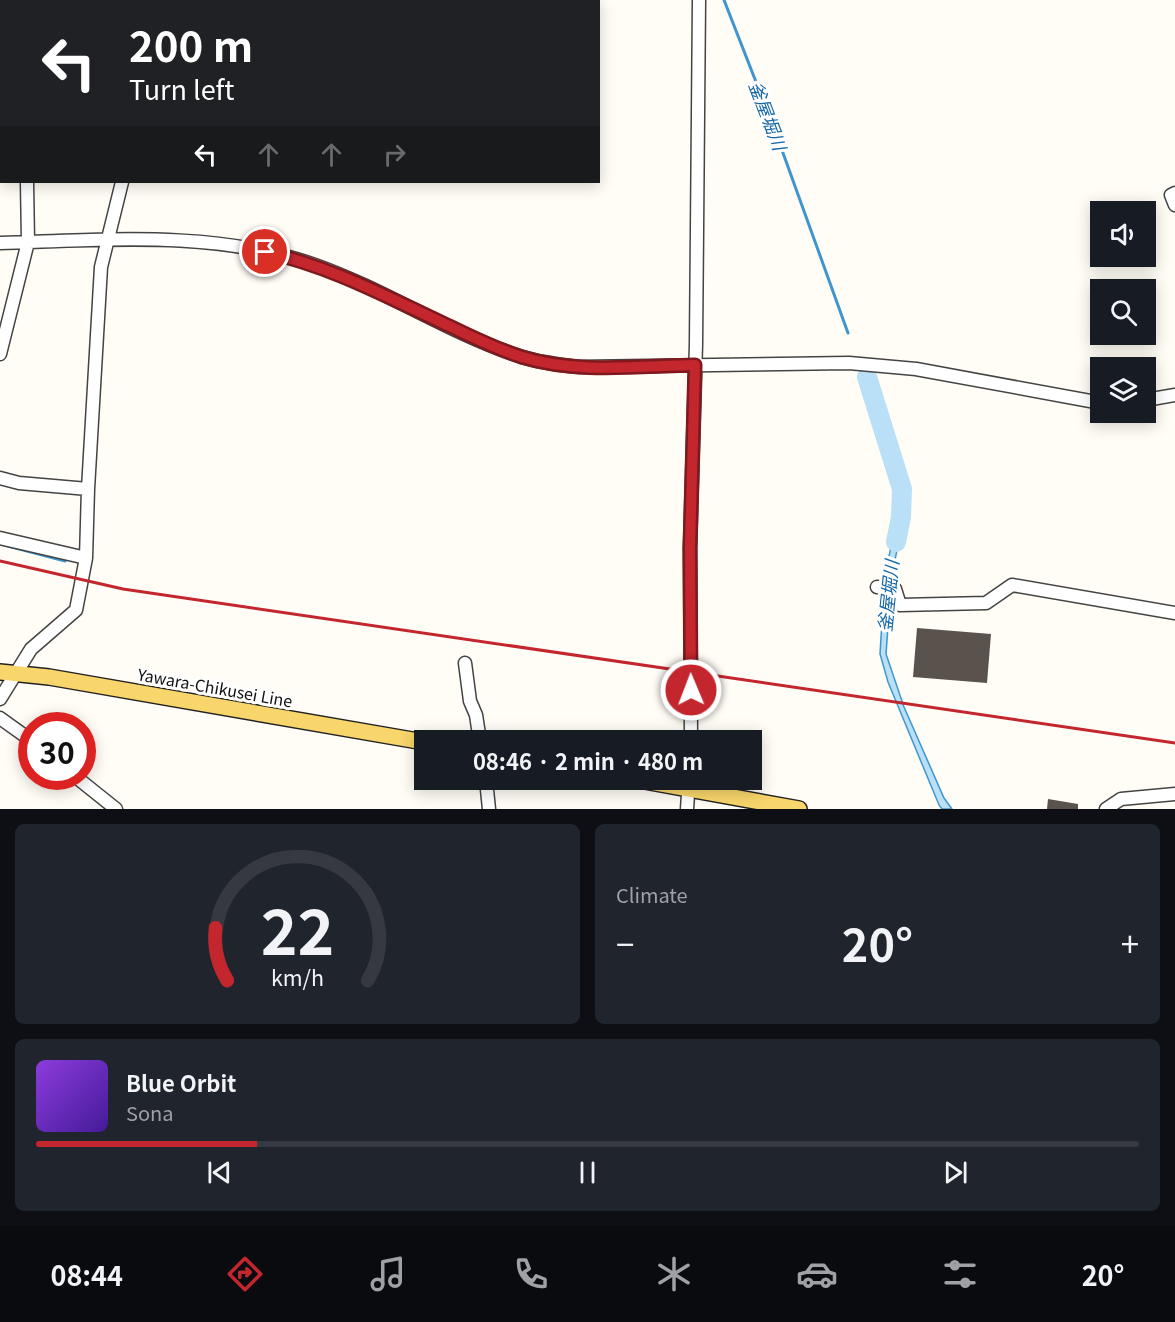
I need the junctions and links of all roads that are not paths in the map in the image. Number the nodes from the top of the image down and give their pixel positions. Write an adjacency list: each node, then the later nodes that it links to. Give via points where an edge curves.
1 (699, 0): 10 (street)
2 (27, 183): 7 (street)
3 (122, 183): 6 (street)
4 (1175, 193): 5 (street, via 1171,195)
5 (1175, 205)
6 (108, 239): 7 (street); 10 (street, via 216,243 280,255 341,275 499,349 546,363 580,367); 15 (street, via 101,267)
7 (28, 242): 8 (street); 9 (street)
8 (0, 243)
9 (0, 354)
10 (695, 365): 13 (street, via 849,363 916,369); 25 (street)
11 (1175, 395): 12 (street)
12 (1156, 398)
13 (1090, 401)
14 (0, 478): 15 (street)
15 (88, 489): 17 (street)
16 (0, 538): 17 (street)
17 (86, 558): 21 (street, via 76,610)
18 (877, 587): 19 (street, via 895,589 900,605 986,603 1012,585)
19 (1175, 613)
20 (465, 663): 24 (street)
21 (7, 673): 22 (street); 27 (main road, Yawara-Chikusei Line)
22 (0, 699)
23 (0, 718): 26 (street)
24 (478, 730)
25 (691, 730)
26 (18, 731)
27 (414, 740)
28 (87, 790): 33 (street)
29 (487, 790): 35 (street)
30 (689, 790): 36 (street)
31 (715, 790): 37 (main road)
32 (1175, 794): 38 (street, via 1121,799)
33 (99, 804): 34 (street)
34 (116, 809)
35 (489, 809)
36 (687, 809)
37 (799, 809)
38 (1106, 809)

